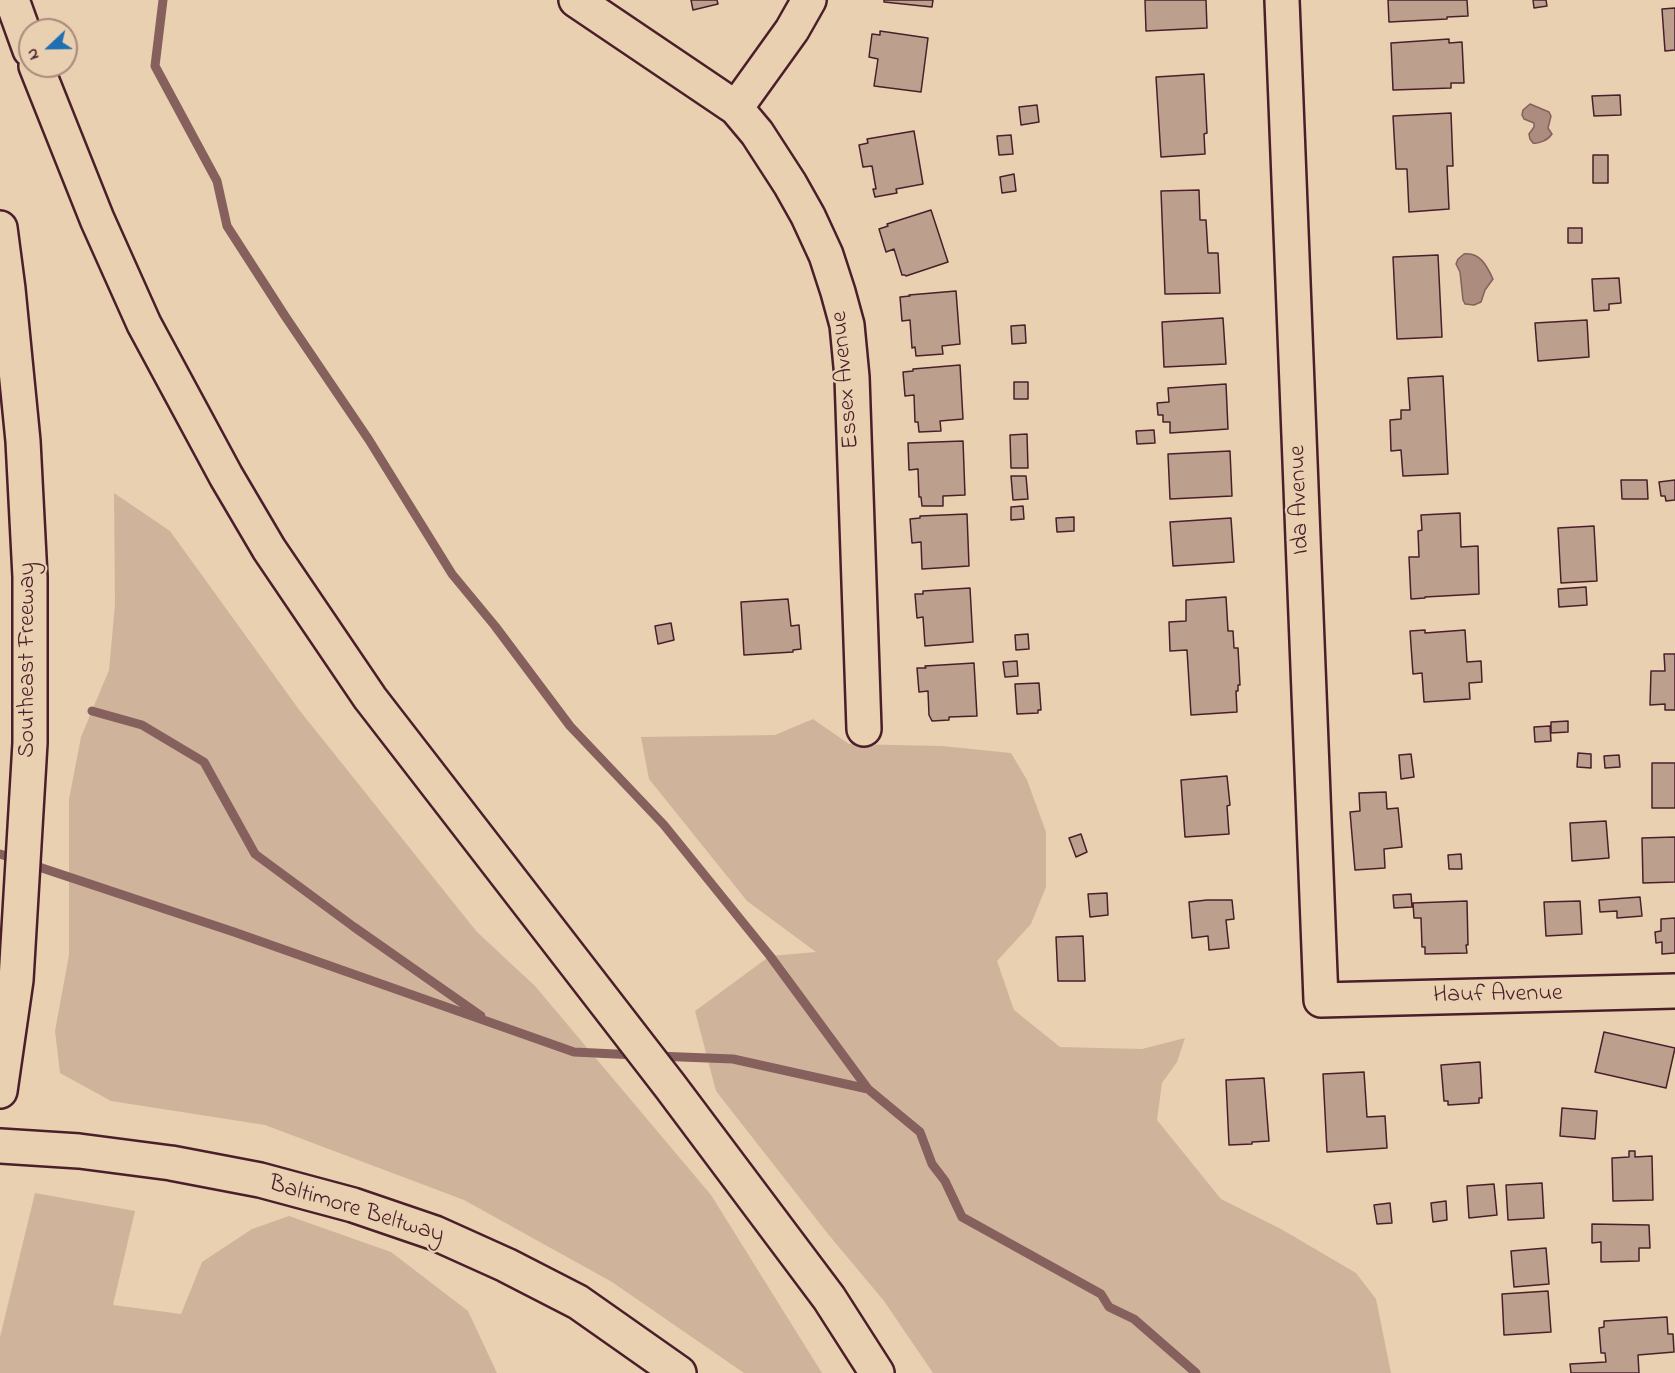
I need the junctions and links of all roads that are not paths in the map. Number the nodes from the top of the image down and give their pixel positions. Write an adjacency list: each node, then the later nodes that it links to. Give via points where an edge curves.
1 (12, 0): 5 (main road)
2 (576, 0): 7 (main road, Essex Avenue)
3 (809, 0): 7 (main road)
4 (1282, 0): 11 (main road, Ida Avenue)
5 (18, 18)
6 (41, 78): 15 (main road, via 144,324 269,549 370,698 829,1298)
7 (736, 108): 9 (main road, Essex Avenue, via 772,155 808,216 826,255 847,325)
8 (0, 228): 12 (main road, Southeast Freeway, via 23,441 30,577 30,743 16,980)
9 (864, 729)
10 (1675, 991): 11 (main road, Hauf Avenue)
11 (1321, 1000)
12 (0, 1091)
13 (0, 1146): 14 (main road, Baltimore Beltway, via 171,1163 260,1180 353,1205 435,1233 578,1302)
14 (679, 1373)
15 (877, 1373)

